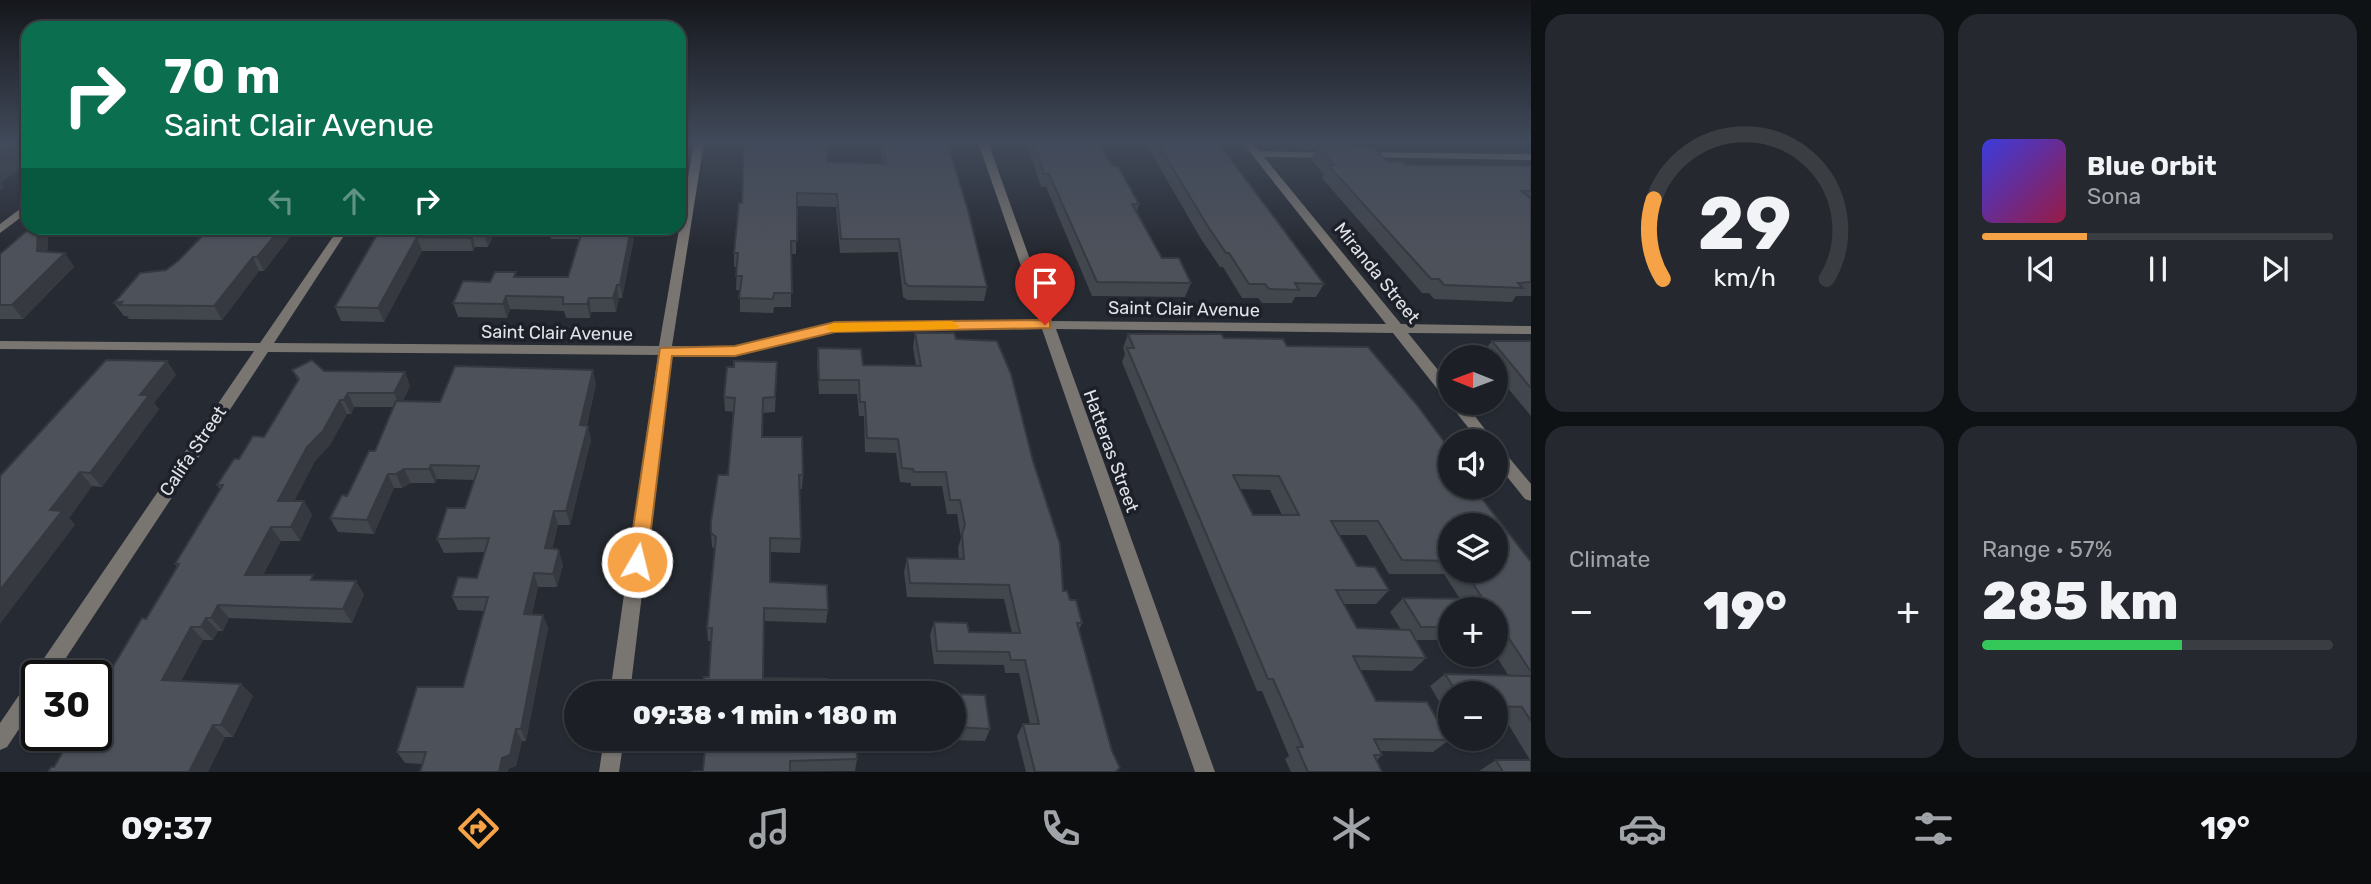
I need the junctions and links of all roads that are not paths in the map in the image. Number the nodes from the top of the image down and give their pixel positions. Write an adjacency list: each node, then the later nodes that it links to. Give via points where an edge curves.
1 (693, 178): 5 (street)
2 (995, 178): 9 (street, Hatteras Street)
3 (1275, 178): 10 (street, Miranda Street)
4 (21, 212): 6 (street)
5 (686, 222)
6 (0, 230)
7 (339, 235): 13 (street, Califa Street)
8 (684, 235): 14 (street)
9 (1045, 325): 10 (street, Saint Clair Avenue); 14 (street, Saint Clair Avenue, via 835,327 735,351); 26 (street, Hatteras Street)
10 (1396, 329): 11 (street, Saint Clair Avenue); 15 (street, Miranda Street)
11 (1531, 330)
12 (0, 345): 13 (street, Saint Clair Avenue)
13 (262, 347): 14 (street, Saint Clair Avenue); 20 (street, Califa Street)
14 (665, 351): 21 (street)
15 (1438, 380)
16 (1466, 415): 17 (street)
17 (1477, 429)
18 (1508, 467): 19 (street)
19 (1531, 495)
20 (54, 660)
21 (622, 681)
22 (21, 709): 23 (street)
23 (0, 740)
24 (612, 751): 25 (street)
25 (609, 772)
26 (1205, 772)

